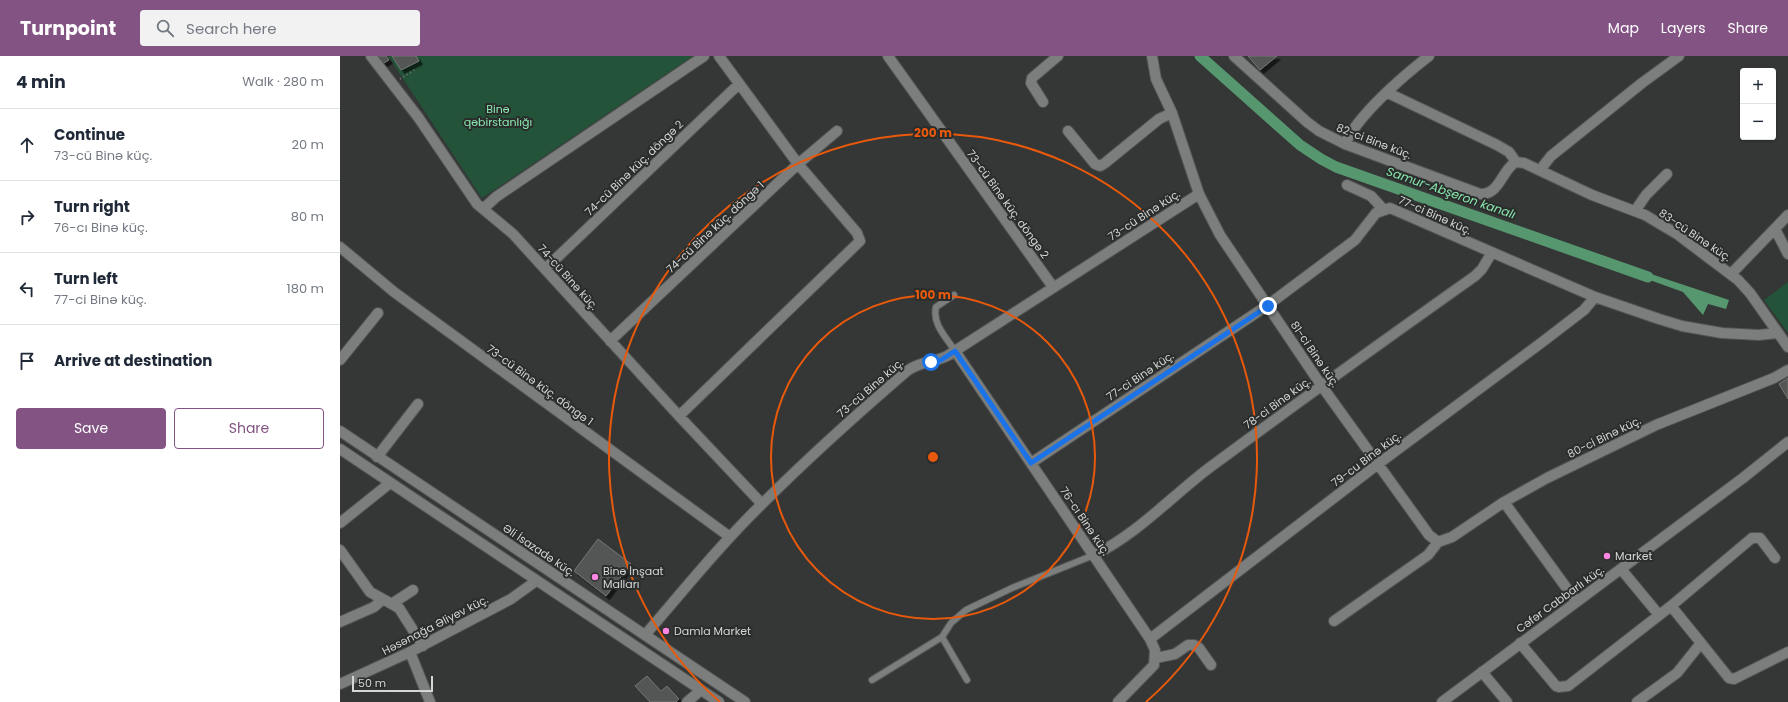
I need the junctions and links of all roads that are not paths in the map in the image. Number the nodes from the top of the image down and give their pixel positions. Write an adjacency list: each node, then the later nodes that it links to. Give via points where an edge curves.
1 (371, 56): 23 (street, 74-cü Binə küç.)
2 (704, 56): 23 (street)
3 (719, 56): 10 (street)
4 (888, 56): 33 (street, 73-cü Binə küç. döngə 2)
5 (1058, 56): 12 (street, via 1032,78 1031,83)
6 (1152, 56): 13 (street, 81-ci Binə küç., via 1156,79)
7 (1234, 56): 16 (street, 82-ci Binə küç., via 1307,122)
8 (1429, 56): 11 (street, via 1402,77)
9 (1679, 56): 19 (street, via 1551,156)
10 (740, 84): 18 (street); 31 (street, 74-cü Binə küç. döngə 2)
11 (1388, 93): 16 (street, via 1354,128); 17 (street, via 1497,145 1509,152)
12 (1043, 102)
13 (1172, 113): 15 (street, via 1160,119 1100,166 1095,164); 22 (street, 81-ci Binə küç.)
14 (837, 131): 18 (street, 74-cü Binə küç. döngə 1)
15 (1068, 131)
16 (1345, 144): 17 (street, 82-ci Binə küç., via 1480,194 1493,190)
17 (1516, 162): 19 (street, 83-cü Binə küç.)
18 (798, 164): 39 (street, 74-cü Binə küç. döngə 1); 46 (street, via 857,233 860,241)
19 (1540, 170): 25 (street, 83-cü Binə küç., via 1592,195)
20 (1667, 174): 25 (street, via 1646,195)
21 (1347, 185): 24 (street, via 1371,196)
22 (1199, 194): 33 (street, 73-cü Binə küç.); 36 (street, 81-ci Binə küç., via 1220,235)
23 (482, 209): 31 (street, 74-cü Binə küç., via 506,226)
24 (1383, 209): 29 (street, 77-ci Binə küç., via 1395,209); 36 (street, 77-ci Binə küç., via 1376,213 1355,240)
25 (1635, 211): 32 (street, 83-cü Binə küç., via 1677,234)
26 (1788, 215): 27 (street)
27 (1775, 229): 30 (street); 32 (street)
28 (340, 247): 57 (street, 73-cü Binə küç. döngə 1, via 400,296)
29 (1491, 254): 35 (street, 77-ci Binə küç.); 44 (street, 78-ci Binə küç., via 1482,269 1474,276)
30 (1788, 254)
31 (545, 269): 39 (street, 74-cü Binə küç.)
32 (1731, 274): 38 (street, 83-cü Binə küç., via 1750,293)
33 (1053, 287): 41 (street, 73-cü Binə küç.)
34 (954, 295): 41 (lane, via 936,307 934,315)
35 (1596, 297): 38 (street, 77-ci Binə küç., via 1682,326 1722,333); 52 (street, 79-cu Binə küç., via 1584,310 1541,343)
36 (1268, 306): 44 (street, 81-ci Binə küç.); 51 (street, 77-ci Binə küç.)
37 (378, 313): 42 (street)
38 (1777, 333): 40 (street, 83-cü Binə küç.)
39 (610, 341): 46 (street, 74-cü Binə küç.)
40 (1788, 346)
41 (955, 351): 51 (street, 76-cı Binə küç.); 55 (street, 73-cü Binə küç., via 941,360 918,364 907,371)
42 (340, 360)
43 (1788, 370): 54 (street, 80-ci Binə küç., via 1767,381 1656,425 1546,478)
44 (1321, 385): 52 (street, 81-ci Binə küç.); 60 (street, 78-ci Binə küç., via 1206,470 1117,542)
45 (418, 404): 50 (street)
46 (679, 416): 55 (street, 74-cü Binə küç.)
47 (340, 431): 50 (street, Əli İsazadə küç.)
48 (1788, 442): 62 (street, Cəfər Cabbarlı küç.)
49 (340, 450): 53 (street)
50 (377, 457): 72 (street, Əli İsazadə küç.)
51 (1031, 463): 60 (street, 76-cı Binə küç.)
52 (1378, 464): 58 (street, 81-ci Binə küç., via 1429,535); 74 (street, 79-cu Binə küç.)
53 (390, 483): 56 (street); 63 (street)
54 (1504, 502): 58 (street, 80-ci Binə küç., via 1452,537); 66 (street)
55 (762, 504): 57 (street, 73-cü Binə küç.)
56 (340, 522)
57 (730, 537): 72 (street, 73-cü Binə küç.)
58 (1438, 542): 70 (street, via 1428,555)
59 (340, 550): 65 (street, via 364,586)
60 (1094, 555): 73 (lane, via 1012,588 966,610 951,623); 74 (street, 76-cı Binə küç.)
61 (1775, 558): 68 (street, via 1760,538 1752,538)
62 (1620, 569): 66 (street, Cəfər Cabbarlı küç.); 69 (street)
63 (536, 581): 77 (street, Həsənağa Əliyev küç., via 512,599); 86 (street)
64 (413, 590): 67 (street)
65 (382, 600): 67 (street); 71 (street, via 374,607)
66 (1576, 601): 75 (street, Cəfər Cabbarlı küç.)
67 (393, 603): 77 (street, via 407,618)
68 (1670, 606): 69 (street); 76 (street)
69 (1659, 615): 75 (street, via 1568,686 1556,686)
70 (1334, 621)
71 (340, 622)
72 (645, 635): 90 (street, Əli İsazadə küç.)
73 (942, 637): 83 (lane); 84 (lane)
74 (1150, 639): 80 (street, 76-cı Binə küç.)
75 (1520, 643): 82 (street, Cəfər Cabbarlı küç.)
76 (1701, 643): 79 (street, via 1729,678 1734,680); 94 (street, via 1667,682)
77 (423, 646): 78 (street, Həsənağa Əliyev küç.)
78 (410, 652): 85 (street, Həsənağa Əliyev küç.); 87 (street)
79 (1788, 652)
80 (1156, 658): 81 (street, via 1175,654 1188,645 1194,645); 91 (street, via 1146,675)
81 (1211, 665)
82 (1482, 672): 92 (street, Cəfər Cabbarlı küç.); 93 (street)
83 (872, 680)
84 (967, 680)
85 (340, 684)
86 (700, 690): 88 (street); 89 (street)
87 (430, 702)
88 (687, 702)
89 (719, 702)
90 (745, 702)
91 (1118, 702)
92 (1442, 702)
93 (1507, 702)
94 (1637, 702)

